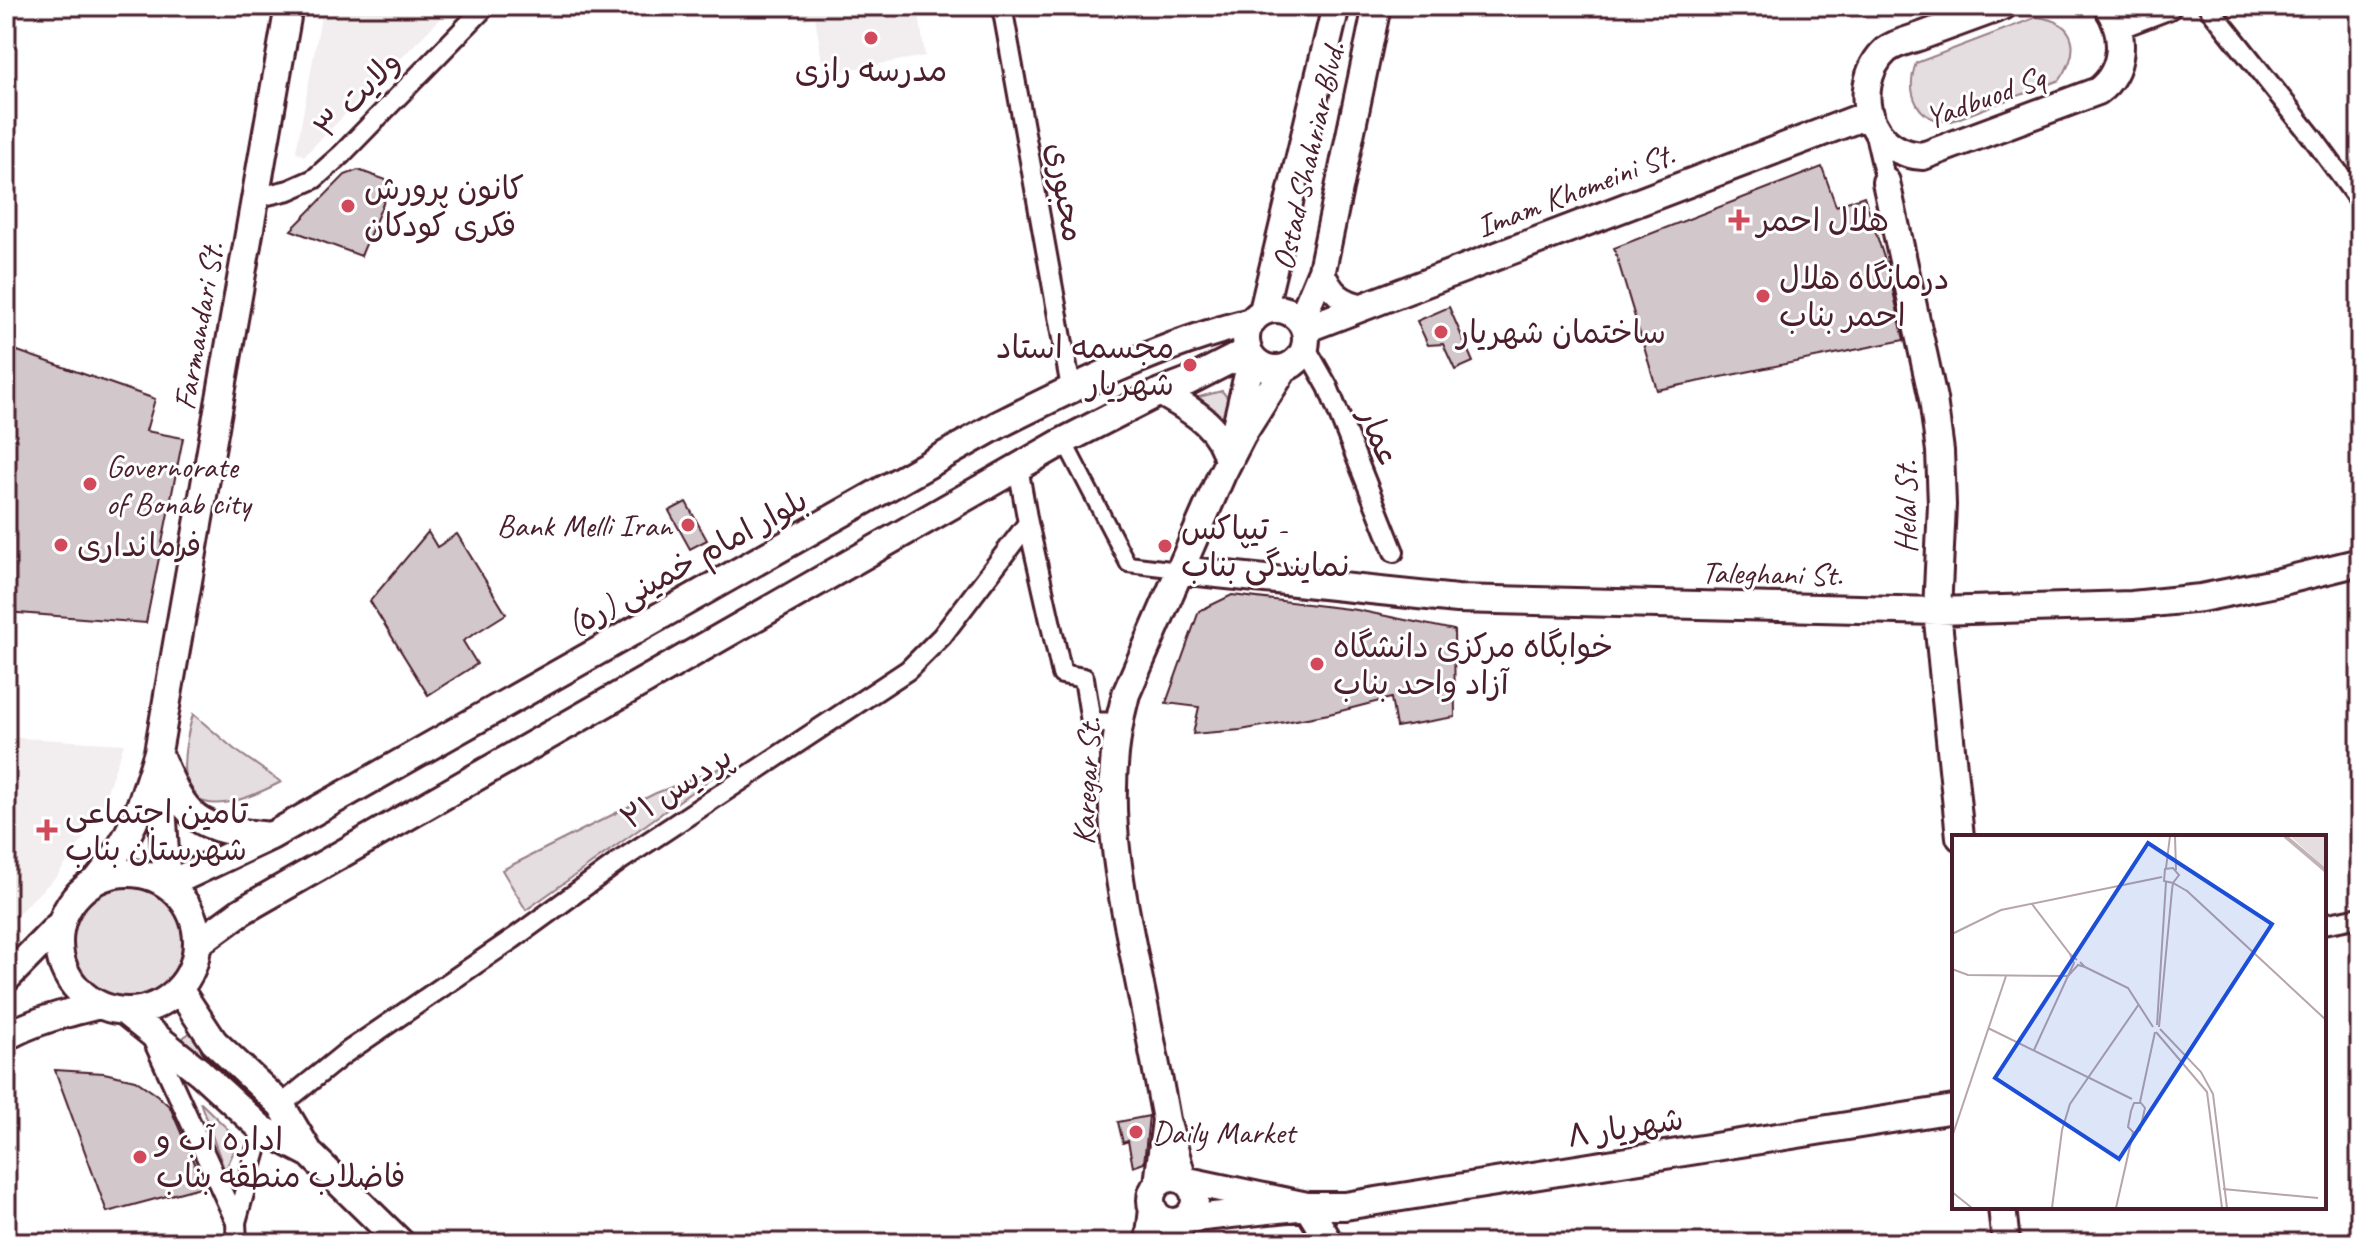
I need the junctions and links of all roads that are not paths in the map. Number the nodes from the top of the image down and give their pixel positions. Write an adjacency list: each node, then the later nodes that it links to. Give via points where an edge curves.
1 (289, 6): 13 (main road, Farmandari St.)
2 (486, 6): 13 (street, ولایت ۳, via 314,179)
3 (1002, 6): 21 (street, محبوری)
4 (1336, 6): 17 (main road, Ostad Shahriar Blvd.)
5 (1377, 6): 15 (main road, Ostad Shahriar Blvd.)
6 (2003, 6): 10 (main road, via 1888,48 1867,83)
7 (2167, 6): 9 (main road)
8 (2208, 6): 14 (street)
9 (2112, 15): 11 (main road, Yadbuod Sq, via 2120,57 2112,77 2098,91 1923,156)
10 (1871, 119): 11 (main road, Yadbuod Sq, via 1885,140); 12 (street); 16 (main road, Imam Khomeini St.)
11 (1911, 155): 12 (street)
12 (1886, 182): 30 (main road, Helal St., via 1940,451)
13 (255, 198): 32 (main road, Farmandari St.)
14 (2360, 202)
15 (1322, 270): 16 (street, via 1338,297); 18 (main road, Ostad Shahriar Blvd.)
16 (1365, 306): 18 (main road, Imam Khomeini St.)
17 (1257, 316): 18 (main road, via 1276,307 1290,311); 19 (main road, via 1246,335); 21 (main road, بلوار امام خمینی (ره))
18 (1304, 332): 20 (main road, via 1297,362); 27 (street, عمار)
19 (1250, 354): 20 (main road, via 1269,369); 22 (main road); 24 (main road)
20 (1284, 369): 24 (main road)
21 (1071, 388): 34 (main road, بلوار امام خمینی (ره))
22 (1160, 392): 23 (main road); 24 (main road, via 1203,418 1221,441)
23 (1064, 441): 25 (main road); 29 (street, via 1128,564)
24 (1228, 462): 29 (main road, Karegar St.)
25 (1018, 467): 26 (street); 40 (main road, via 242,911)
26 (1028, 523): 31 (street, via 1062,674 1084,678 1091,722); 46 (street, پردیس ۲۱, via 942,636 908,670 621,860 344,1054)
27 (1394, 552)
28 (2360, 562): 30 (main road, Taleghani St., via 2201,598)
29 (1179, 570): 30 (main road, Taleghani St., via 1457,599); 31 (main road, Karegar St., via 1126,694)
30 (1937, 611): 33 (main road, Helal St.)
31 (1119, 723): 50 (main road, Karegar St., via 1113,841 1166,1120)
32 (158, 752): 34 (main road, via 176,796 196,817 216,828); 35 (main road, Farmandari St., via 130,833); 36 (main road, Farmandari St.)
33 (1960, 835)
34 (271, 836): 36 (main road, بلوار امام خمینی (ره))
35 (98, 879): 36 (main road, via 141,873); 38 (main road, via 77,894)
36 (167, 885): 40 (main road, via 187,905)
37 (2360, 917): 39 (street)
38 (60, 924): 41 (main road); 43 (main road, via 58,948 65,972 80,992)
39 (2326, 924)
40 (197, 944): 42 (main road, via 191,971)
41 (6, 979)
42 (179, 989): 43 (main road, via 150,1008); 46 (main road, via 214,1042)
43 (112, 1008): 44 (main road); 45 (main road, via 42,1021)
44 (149, 1033): 48 (main road); 54 (street)
45 (6, 1037)
46 (281, 1105): 49 (main road)
47 (1952, 1109): 51 (main road, شهریار ۸, via 1345,1206)
48 (262, 1129): 49 (main road); 54 (street)
49 (310, 1154): 56 (main road)
50 (1165, 1191): 51 (main road, شهریار ۸); 53 (main road, via 1166,1221); 53 (main road, via 1194,1192 1194,1207); 57 (main road, Karegar St.)
51 (1307, 1206): 53 (main road, شهریار ۸); 59 (main road)
52 (2002, 1209): 60 (main road)
53 (1185, 1219): 58 (main road)
54 (236, 1222): 55 (street)
55 (237, 1243)
56 (401, 1243)
57 (1149, 1243)
58 (1170, 1243)
59 (1330, 1243)
60 (2006, 1243)

